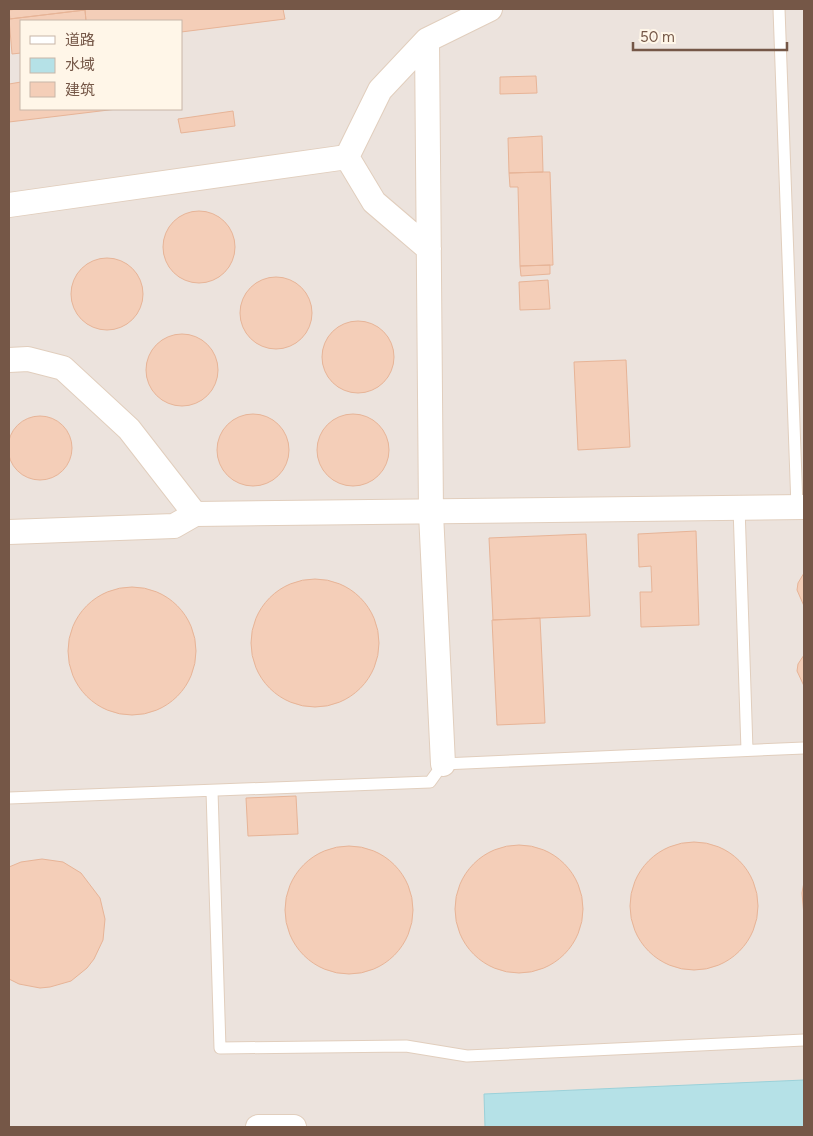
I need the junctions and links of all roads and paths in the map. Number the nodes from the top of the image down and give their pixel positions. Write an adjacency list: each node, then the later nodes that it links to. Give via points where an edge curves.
1 (490, 9): 3 (street)
2 (779, 9): 9 (lane)
3 (426, 40): 4 (street, via 380,90); 6 (street)
4 (347, 157): 5 (street); 6 (street, via 374,202)
5 (9, 205)
6 (429, 249): 10 (street)
7 (9, 360): 11 (street, via 28,360 63,368 129,429)
8 (739, 507): 9 (street); 10 (street); 14 (lane)
9 (801, 507)
10 (432, 513): 11 (street); 15 (street)
11 (195, 514): 12 (street, via 174,526)
12 (9, 532)
13 (804, 748): 14 (lane)
14 (747, 750): 15 (lane)
15 (443, 764): 16 (lane, via 430,782)
16 (212, 791): 17 (lane); 18 (lane, via 220,1048 406,1046 467,1056)
17 (9, 798)
18 (804, 1040)
19 (258, 1127): 20 (street)
20 (294, 1127)

